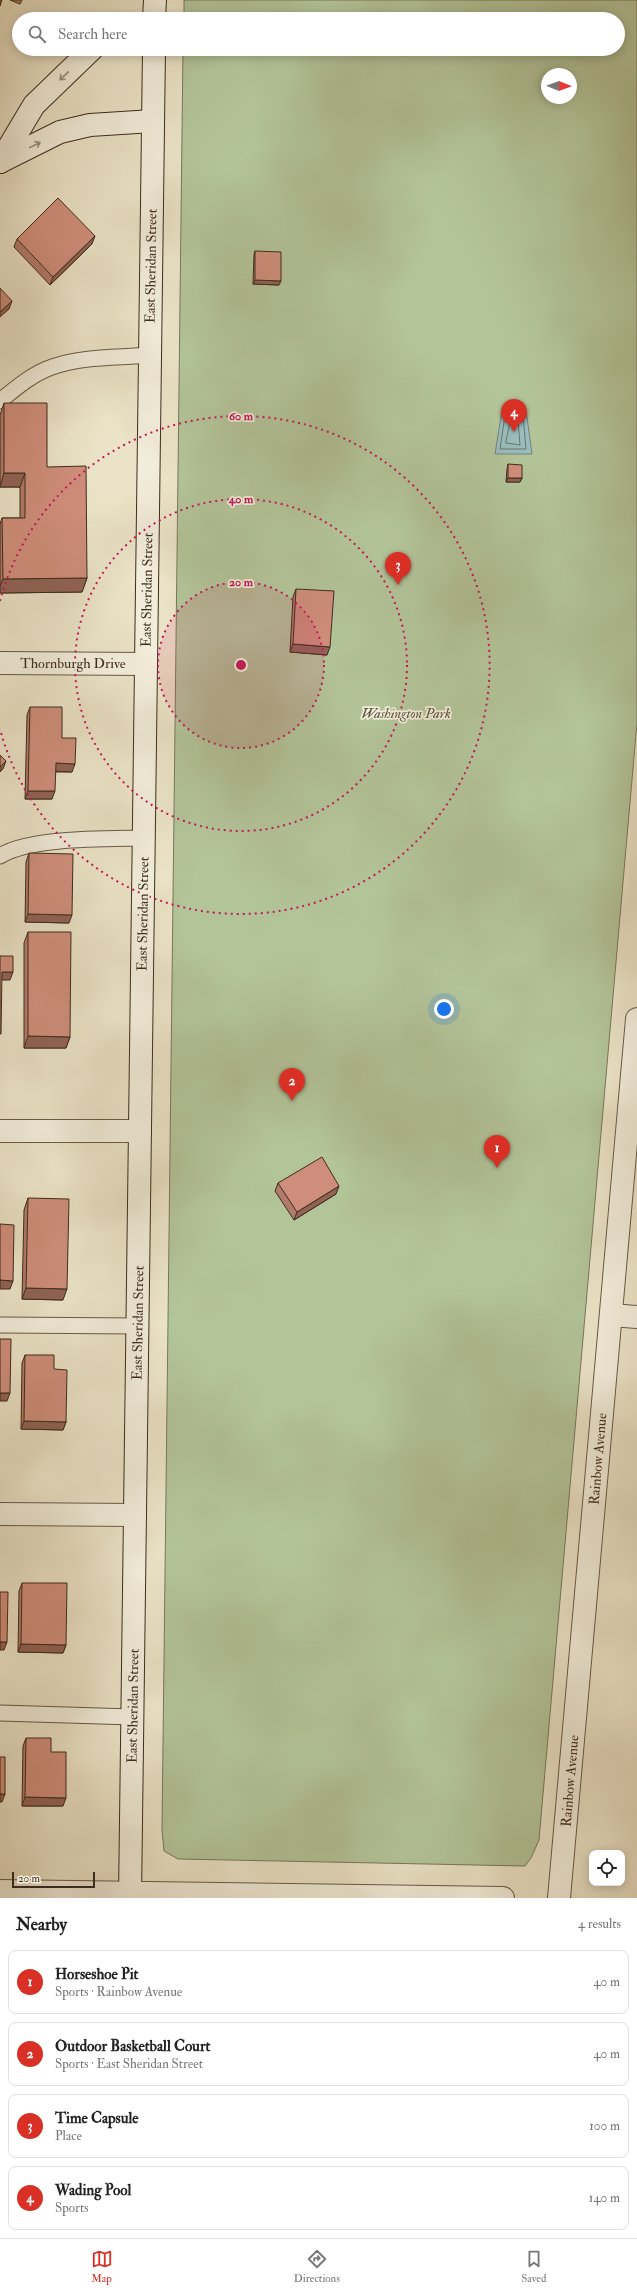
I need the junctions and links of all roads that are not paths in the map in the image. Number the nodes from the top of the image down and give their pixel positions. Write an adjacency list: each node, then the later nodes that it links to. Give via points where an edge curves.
1 (85, 56): 3 (street, one-way to 3, via 34,104 0,162 60,132 90,125)
2 (154, 56): 3 (street, East Sheridan Street)
3 (153, 121): 4 (street, East Sheridan Street)
4 (150, 355): 5 (lane, via 82,360 52,367 28,379); 7 (street, East Sheridan Street)
5 (0, 401)
6 (0, 663): 7 (street, Thornburgh Drive)
7 (146, 664): 8 (street, East Sheridan Street)
8 (144, 838): 9 (lane, via 68,841 28,847); 11 (street, East Sheridan Street)
9 (0, 856)
10 (637, 1019): 13 (street, Rainbow Avenue)
11 (140, 1130): 12 (street); 16 (street, East Sheridan Street)
12 (0, 1131)
13 (611, 1314): 14 (street); 25 (street, Rainbow Avenue)
14 (637, 1317)
15 (0, 1325): 16 (lane)
16 (138, 1326): 18 (street, East Sheridan Street)
17 (0, 1514): 18 (street)
18 (135, 1515): 20 (street, East Sheridan Street)
19 (0, 1713): 20 (lane)
20 (133, 1717): 22 (street, East Sheridan Street)
21 (0, 1891): 22 (street)
22 (130, 1896): 23 (street)
23 (342, 1897): 24 (street)
24 (503, 1898)
25 (559, 1898)

